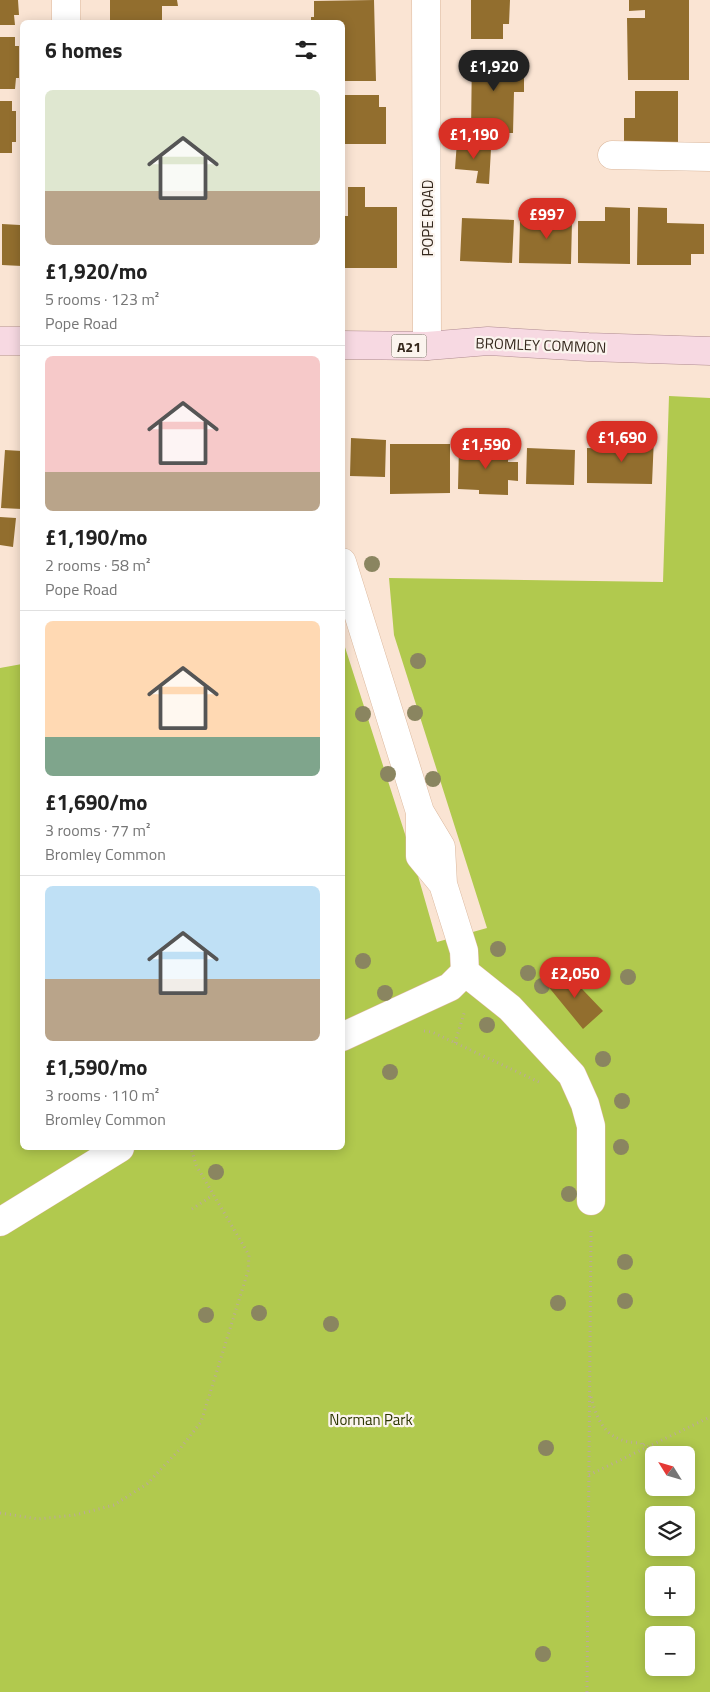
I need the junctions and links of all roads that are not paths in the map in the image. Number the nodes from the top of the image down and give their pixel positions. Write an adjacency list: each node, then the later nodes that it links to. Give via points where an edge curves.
1 (66, 0): 3 (street)
2 (426, 0): 9 (street, POPE ROAD)
3 (66, 20)
4 (612, 155): 5 (street)
5 (710, 157)
6 (20, 341): 7 (main road)
7 (0, 342)
8 (345, 345): 9 (main road, BROMLEY COMMON / A21)
9 (427, 346): 10 (main road, BROMLEY COMMON / A21, via 488,341)
10 (710, 351)
11 (345, 571): 12 (street, via 420,812 420,856 443,884 464,951)
12 (465, 972): 13 (street, via 450,987); 15 (street, via 510,1008 572,1075 591,1126)
13 (345, 1036)
14 (117, 1150): 16 (street)
15 (591, 1201)
16 (0, 1222)

